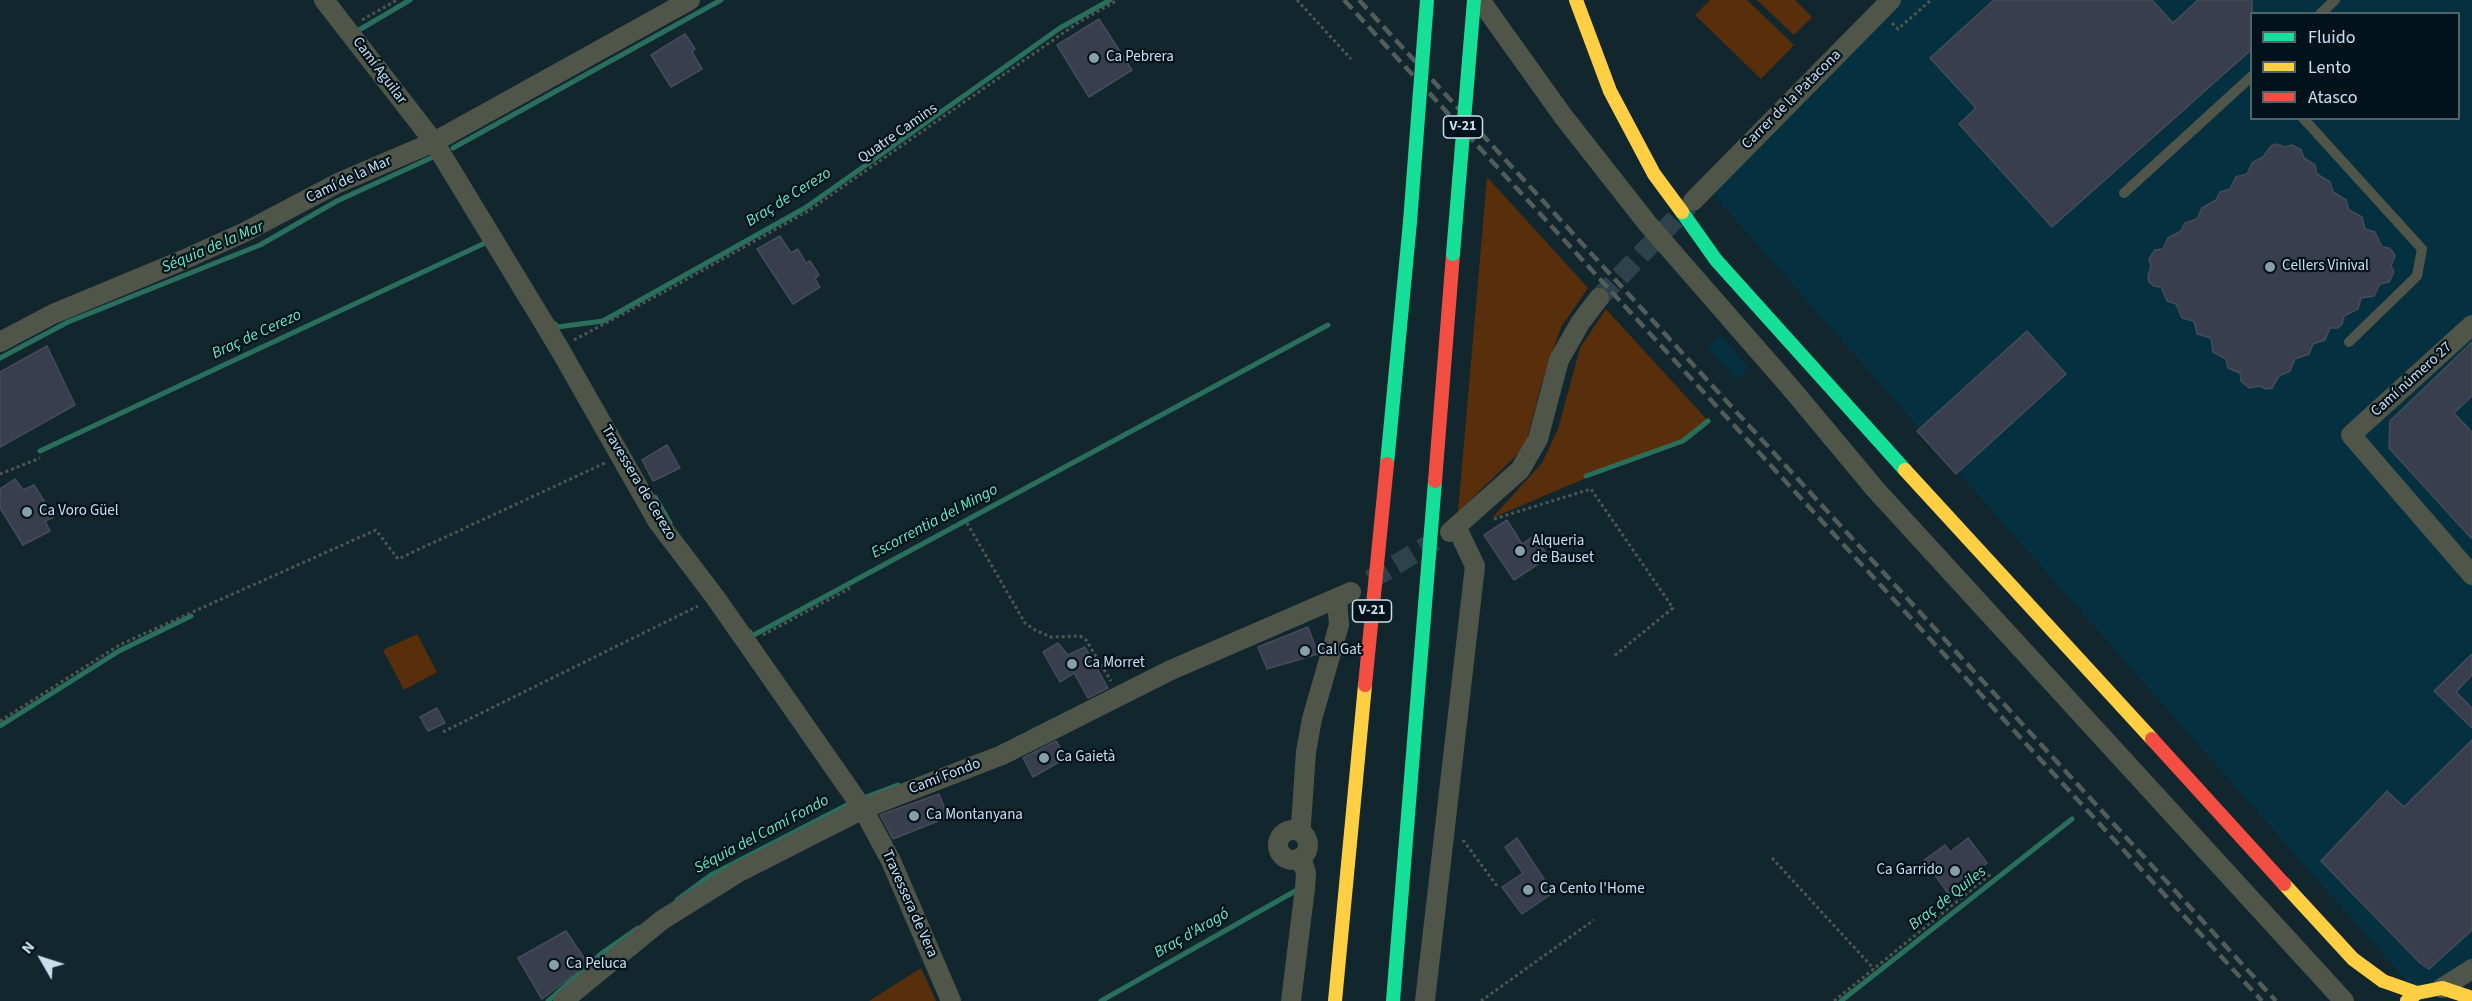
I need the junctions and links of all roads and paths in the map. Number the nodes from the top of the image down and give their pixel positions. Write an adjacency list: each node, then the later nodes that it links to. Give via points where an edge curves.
1 (324, 0): 13 (street, Camí Aguilar)
2 (397, 0): 13 (path, via 360,21)
3 (690, 0): 17 (street, Camí de la Mar)
4 (1118, 0): 24 (path, Quatre Camins, via 1079,21 807,211)
5 (1297, 0): 14 (path)
6 (1427, 0): 52 (main road, V-21, bridge, via 1410,222)
7 (1474, 0): 53 (main road, V-21, bridge)
8 (1480, 0): 57 (street, via 1563,116 1647,223 1876,490)
9 (1576, 0): 47 (main road, via 1610,91 1654,174 1716,260 2353,960)
10 (2335, 0): 12 (lane)
11 (1889, 1): 19 (street, Carrer de la Patacona)
12 (2322, 12)
13 (350, 32): 17 (street, Camí Aguilar)
14 (1351, 59)
15 (2250, 78): 18 (lane)
16 (2305, 120): 23 (lane, via 2422,249 2417,276)
17 (434, 142): 22 (street, Camí de la Mar, via 338,183 183,260 53,314); 24 (street, Travessera de Cerezo)
18 (2124, 193)
19 (1693, 201)
20 (1599, 298): 29 (street, via 1559,360 1538,439 1520,470)
21 (2472, 325): 30 (street, Camí número 27, via 2351,435)
22 (0, 342)
23 (2349, 342)
24 (559, 348): 25 (street, Travessera de Cerezo)
25 (620, 456): 32 (street, Travessera de Cerezo, via 658,522); 36 (path, via 398,559 376,531 121,644)
26 (40, 458): 27 (path)
27 (0, 474)
28 (967, 523): 35 (path, via 1025,623 1051,637 1080,636 1086,640)
29 (1457, 534): 34 (path, via 1591,489 1673,608); 39 (street, via 1475,566)
30 (2472, 576)
31 (852, 586): 33 (path)
32 (715, 597): 33 (street, Travessera de Cerezo); 37 (path)
33 (748, 644): 38 (street, Travessera de Cerezo)
34 (1614, 656)
35 (1119, 696): 38 (street, Camí Fondo, via 1002,755); 51 (street, Camí Fondo, via 1344,595 1306,752 1299,831 1308,843 1301,857 1305,888)
36 (0, 721)
37 (443, 732)
38 (863, 809): 49 (street, Camí Fondo, via 739,872 662,920); 50 (street, Travessera de Vera, via 891,861)
39 (1445, 823): 42 (path, via 1452,825); 54 (street)
40 (1772, 858): 44 (path)
41 (1991, 874): 44 (path)
42 (1497, 886)
43 (1594, 920): 55 (path)
44 (1874, 969): 56 (path)
45 (2472, 969): 46 (street)
46 (2442, 988): 47 (main road); 48 (main road)
47 (2412, 997)
48 (2472, 998)
49 (563, 1001)
50 (951, 1001)
51 (1291, 1001)
52 (1335, 1001)
53 (1394, 1001)
54 (1425, 1001)
55 (1482, 1001)
56 (1834, 1001)
57 (2344, 1001)

